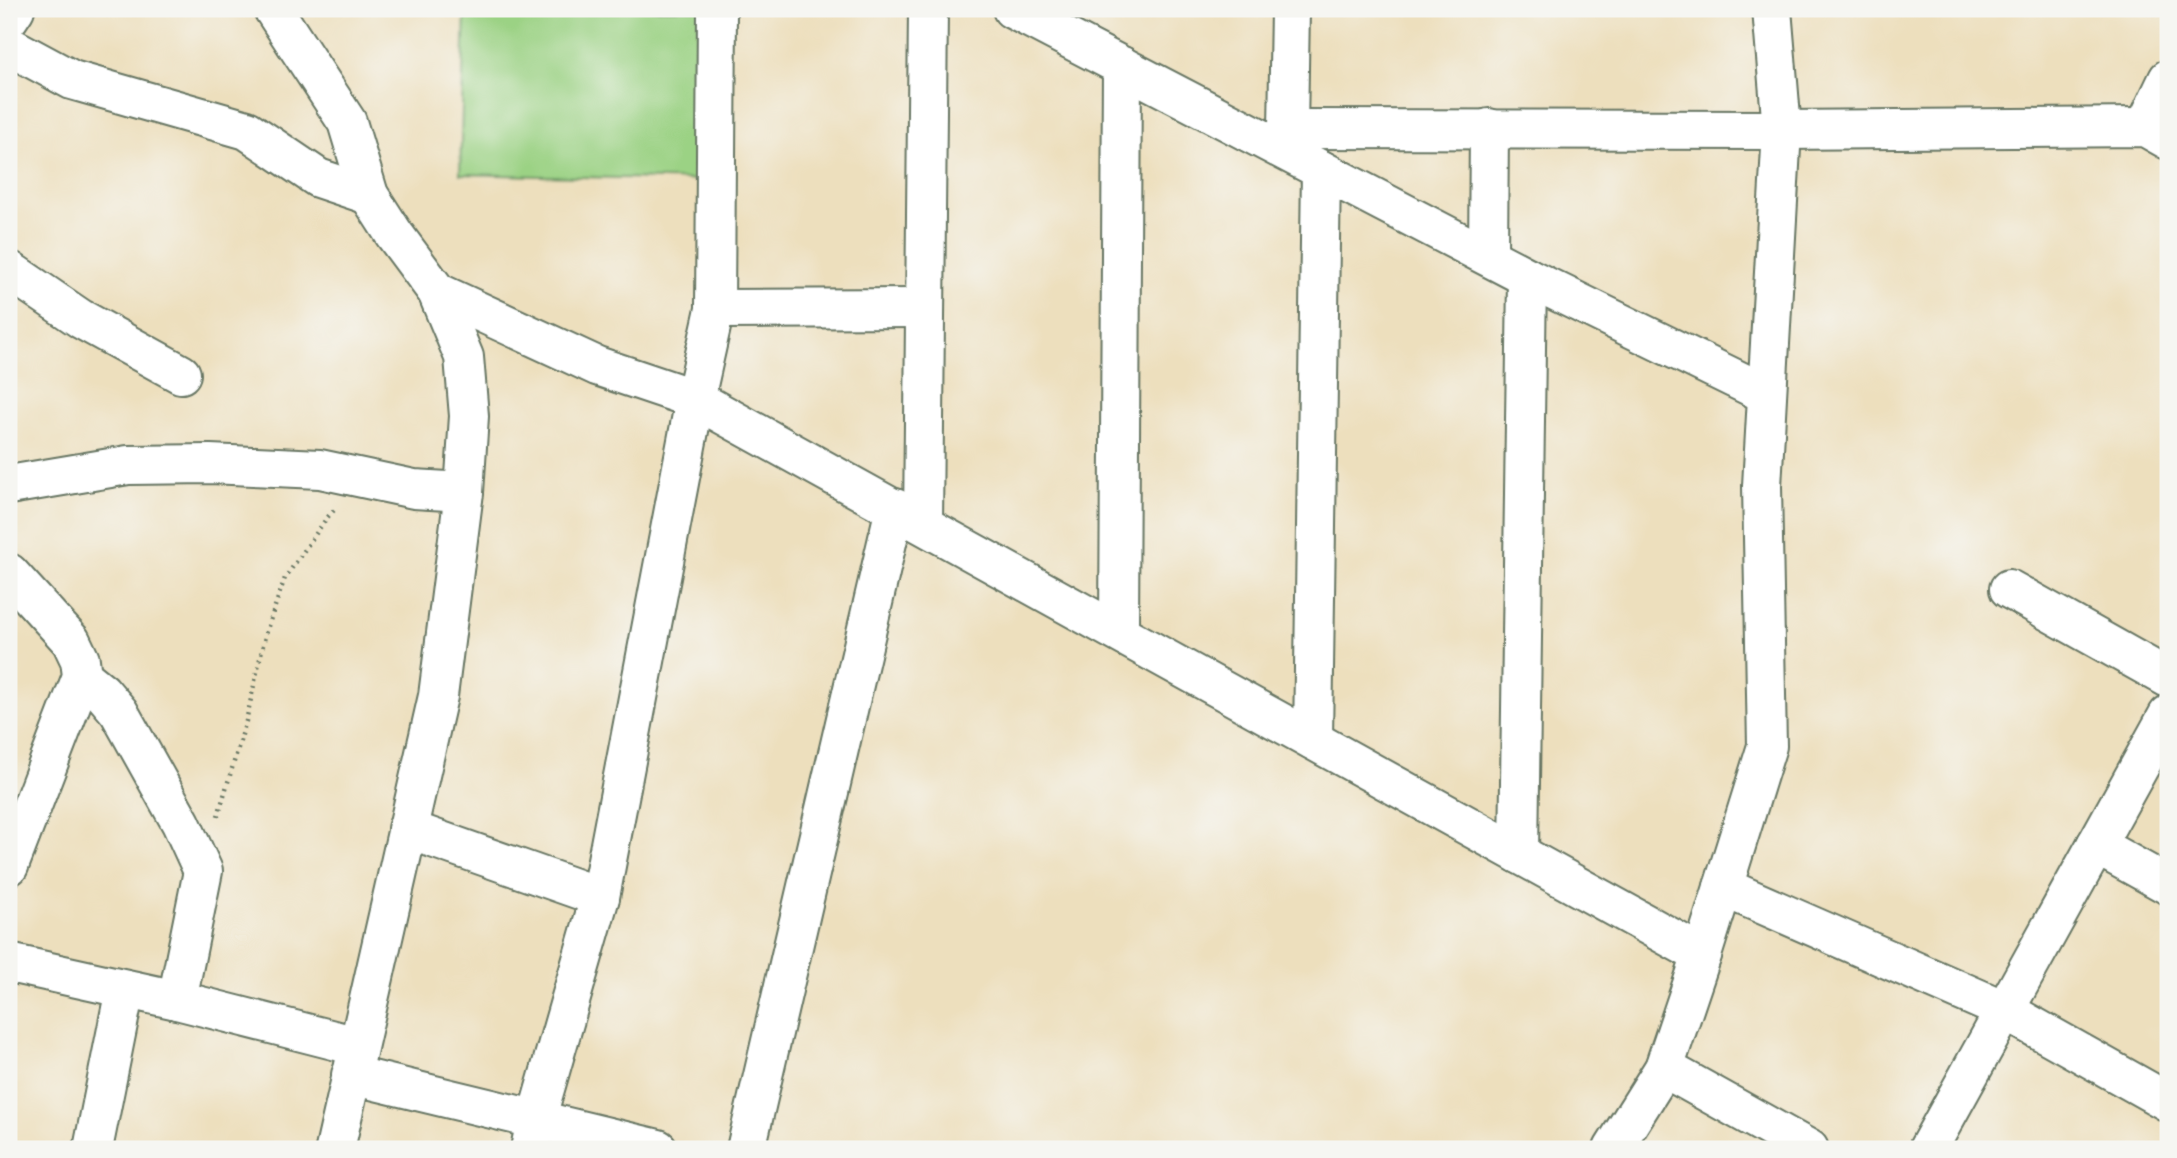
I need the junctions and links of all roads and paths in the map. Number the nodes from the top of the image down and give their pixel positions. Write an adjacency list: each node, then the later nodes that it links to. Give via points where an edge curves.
1 (15, 9): 8 (street)
2 (273, 9): 17 (street, via 347,122)
3 (718, 9): 23 (street)
4 (928, 9): 22 (street)
5 (1013, 9): 10 (street)
6 (1290, 9): 15 (street)
7 (1772, 9): 13 (street)
8 (9, 18)
9 (9, 46): 17 (street, via 72,80 247,130 318,178)
10 (1122, 66): 15 (street); 33 (street)
11 (2168, 79): 14 (street)
12 (1489, 128): 13 (street); 15 (street); 18 (street)
13 (1782, 130): 14 (street); 25 (street)
14 (2156, 134)
15 (1282, 137): 16 (street)
16 (1321, 170): 18 (street); 37 (street)
17 (369, 195): 21 (street)
18 (1488, 256): 20 (street)
19 (9, 270): 24 (street, via 81,319)
20 (1527, 277): 25 (street); 40 (street)
21 (438, 292): 26 (street, via 597,366); 29 (street, via 464,357 469,416)
22 (925, 308): 23 (street); 30 (street)
23 (715, 309): 26 (street)
24 (181, 374)
25 (1766, 394): 44 (street, via 1762,486 1767,746)
26 (695, 398): 30 (street); 45 (street)
27 (365, 479): 28 (street, via 294,467 128,465); 29 (street); 42 (path, via 326,519 285,578 266,632)
28 (9, 485)
29 (464, 492): 38 (street, via 438,696)
30 (909, 516): 33 (street); 58 (street)
31 (9, 573): 34 (street, via 71,641)
32 (2009, 589): 35 (street)
33 (1119, 632): 37 (street)
34 (82, 676): 41 (street); 42 (street, via 119,712)
35 (2168, 678)
36 (2168, 715): 39 (street)
37 (1313, 740): 40 (street)
38 (407, 829): 45 (street); 51 (street)
39 (2096, 845): 43 (street); 50 (street)
40 (1519, 853): 46 (street)
41 (9, 866)
42 (203, 871): 49 (street)
43 (2168, 885)
44 (1723, 887): 46 (street); 50 (street)
45 (600, 897): 54 (street)
46 (1702, 955): 52 (street)
47 (9, 963): 48 (street)
48 (125, 989): 49 (street); 55 (street)
49 (177, 1000): 51 (street)
50 (2004, 1010): 53 (street); 61 (street)
51 (354, 1061): 54 (street); 56 (street)
52 (1664, 1068): 59 (street); 60 (street)
53 (2168, 1102)
54 (533, 1135): 57 (street)
55 (93, 1149)
56 (335, 1149)
57 (658, 1149)
58 (746, 1149)
59 (1613, 1149)
60 (1809, 1149)
61 (1928, 1149)

